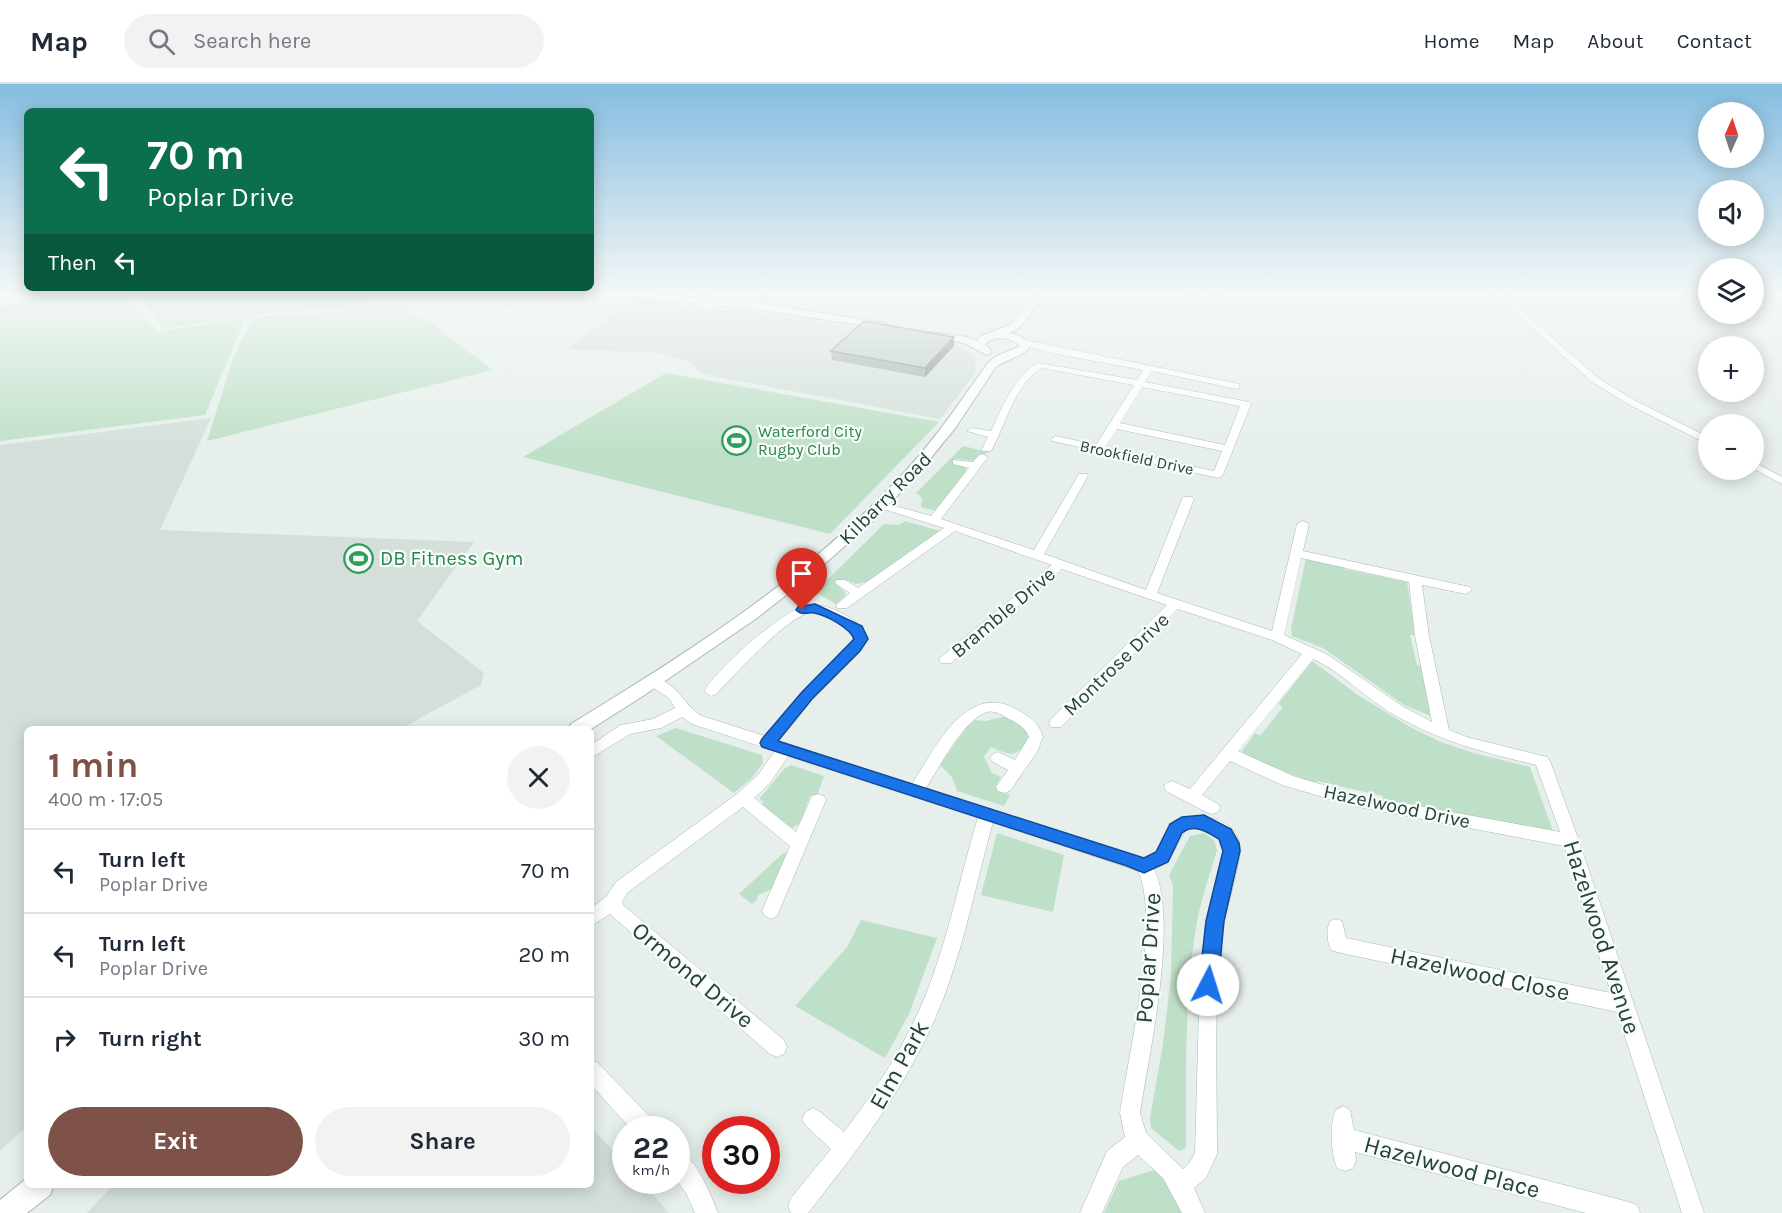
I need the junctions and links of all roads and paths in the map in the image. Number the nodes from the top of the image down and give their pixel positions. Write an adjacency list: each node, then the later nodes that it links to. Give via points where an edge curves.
1 (987, 345): 6 (street)
2 (990, 345): 5 (street, via 1004,354)
3 (1020, 345): 5 (street)
4 (1555, 345): 13 (street, via 1595,380)
5 (1022, 347): 6 (street, Kilbarry Road); 7 (street)
6 (991, 366): 23 (street, Kilbarry Road, via 942,440)
7 (1149, 368): 8 (street); 9 (street)
8 (1139, 382): 10 (street); 12 (street, via 1035,367 1020,385); 16 (street, via 1246,404)
9 (1236, 386)
10 (1113, 425): 15 (street); 16 (street)
11 (972, 431): 12 (street)
12 (994, 435): 17 (street)
13 (1698, 436)
14 (1056, 439): 15 (street, Brookfield Drive)
15 (1099, 449): 16 (street, Brookfield Drive, via 1218,475)
16 (1228, 449)
17 (982, 457): 18 (street); 24 (street)
18 (957, 462)
19 (1764, 471): 21 (street)
20 (1083, 476): 28 (street)
21 (1782, 481)
22 (1188, 500): 34 (street)
23 (881, 505): 24 (street); 40 (street, Kilbarry Road, via 791,585)
24 (934, 520): 26 (street)
25 (1303, 524): 27 (street)
26 (954, 526): 28 (street); 33 (street)
27 (1296, 553): 30 (street); 37 (street)
28 (1038, 555): 29 (street)
29 (1061, 564): 34 (street); 39 (street, Bramble Drive)
30 (1415, 580): 32 (street); 45 (street)
31 (841, 583): 33 (street)
32 (1466, 590)
33 (859, 593): 36 (street)
34 (1150, 596): 35 (street)
35 (1175, 604): 37 (street); 43 (street, Montrose Drive)
36 (842, 605)
37 (1277, 637): 38 (street)
38 (1311, 652): 45 (street, via 1397,710); 49 (street)
39 (946, 660)
40 (654, 682): 42 (street, via 674,695); 44 (street, Kilbarry Road)
41 (711, 691): 46 (street, via 761,642 802,610 818,609 859,632 858,644)
42 (685, 709): 46 (street, via 697,720); 48 (street, via 656,724 626,729)
43 (1056, 723)
44 (582, 726)
45 (1442, 733): 60 (street, Hazelwood Avenue, via 1542,760)
46 (768, 743): 47 (street)
47 (785, 749): 54 (street); 56 (street, via 764,779)
48 (594, 750)
49 (1228, 753): 55 (street); 60 (street, Hazelwood Drive, via 1288,781 1354,800)
50 (998, 758): 51 (street)
51 (1016, 767): 52 (street); 54 (street, via 1035,744 1034,729 1002,708 984,708 972,714 951,738)
52 (1004, 787)
53 (1172, 787): 55 (street)
54 (916, 791): 59 (street)
55 (1192, 797): 58 (street)
56 (743, 798): 61 (street); 63 (street, via 622,886)
57 (818, 800): 61 (street)
58 (1212, 808)
59 (987, 814): 62 (street); 74 (street, Elm Park, via 945,968 925,1021 891,1085)
60 (1571, 841): 67 (street, Hazelwood Avenue)
61 (799, 844): 64 (street)
62 (1144, 866): 73 (street, Poplar Drive, via 1153,885 1153,934 1149,992 1130,1113); 76 (street, Poplar Drive, via 1162,857 1176,829 1188,822 1215,826 1232,846 1215,921 1209,972 1206,1154 1198,1170)
63 (612, 902): 65 (street); 68 (street, Ormond Drive)
64 (771, 911)
65 (594, 916)
66 (1337, 943): 67 (street, Hazelwood Close)
67 (1623, 1004): 84 (street, Hazelwood Avenue)
68 (777, 1047)
69 (594, 1073): 70 (street)
70 (634, 1116)
71 (813, 1119): 74 (street)
72 (1344, 1138): 83 (street, Hazelwood Place)
73 (1138, 1141): 76 (street, via 1171,1170); 81 (street, via 1115,1159)
74 (847, 1148): 78 (street, Elm Park)
75 (690, 1180): 80 (street)
76 (1181, 1185): 82 (street)
77 (36, 1188): 79 (street)
78 (799, 1206)
79 (6, 1213)
80 (707, 1213)
81 (1091, 1213)
82 (1194, 1213)
83 (1629, 1213)
84 (1693, 1213)

